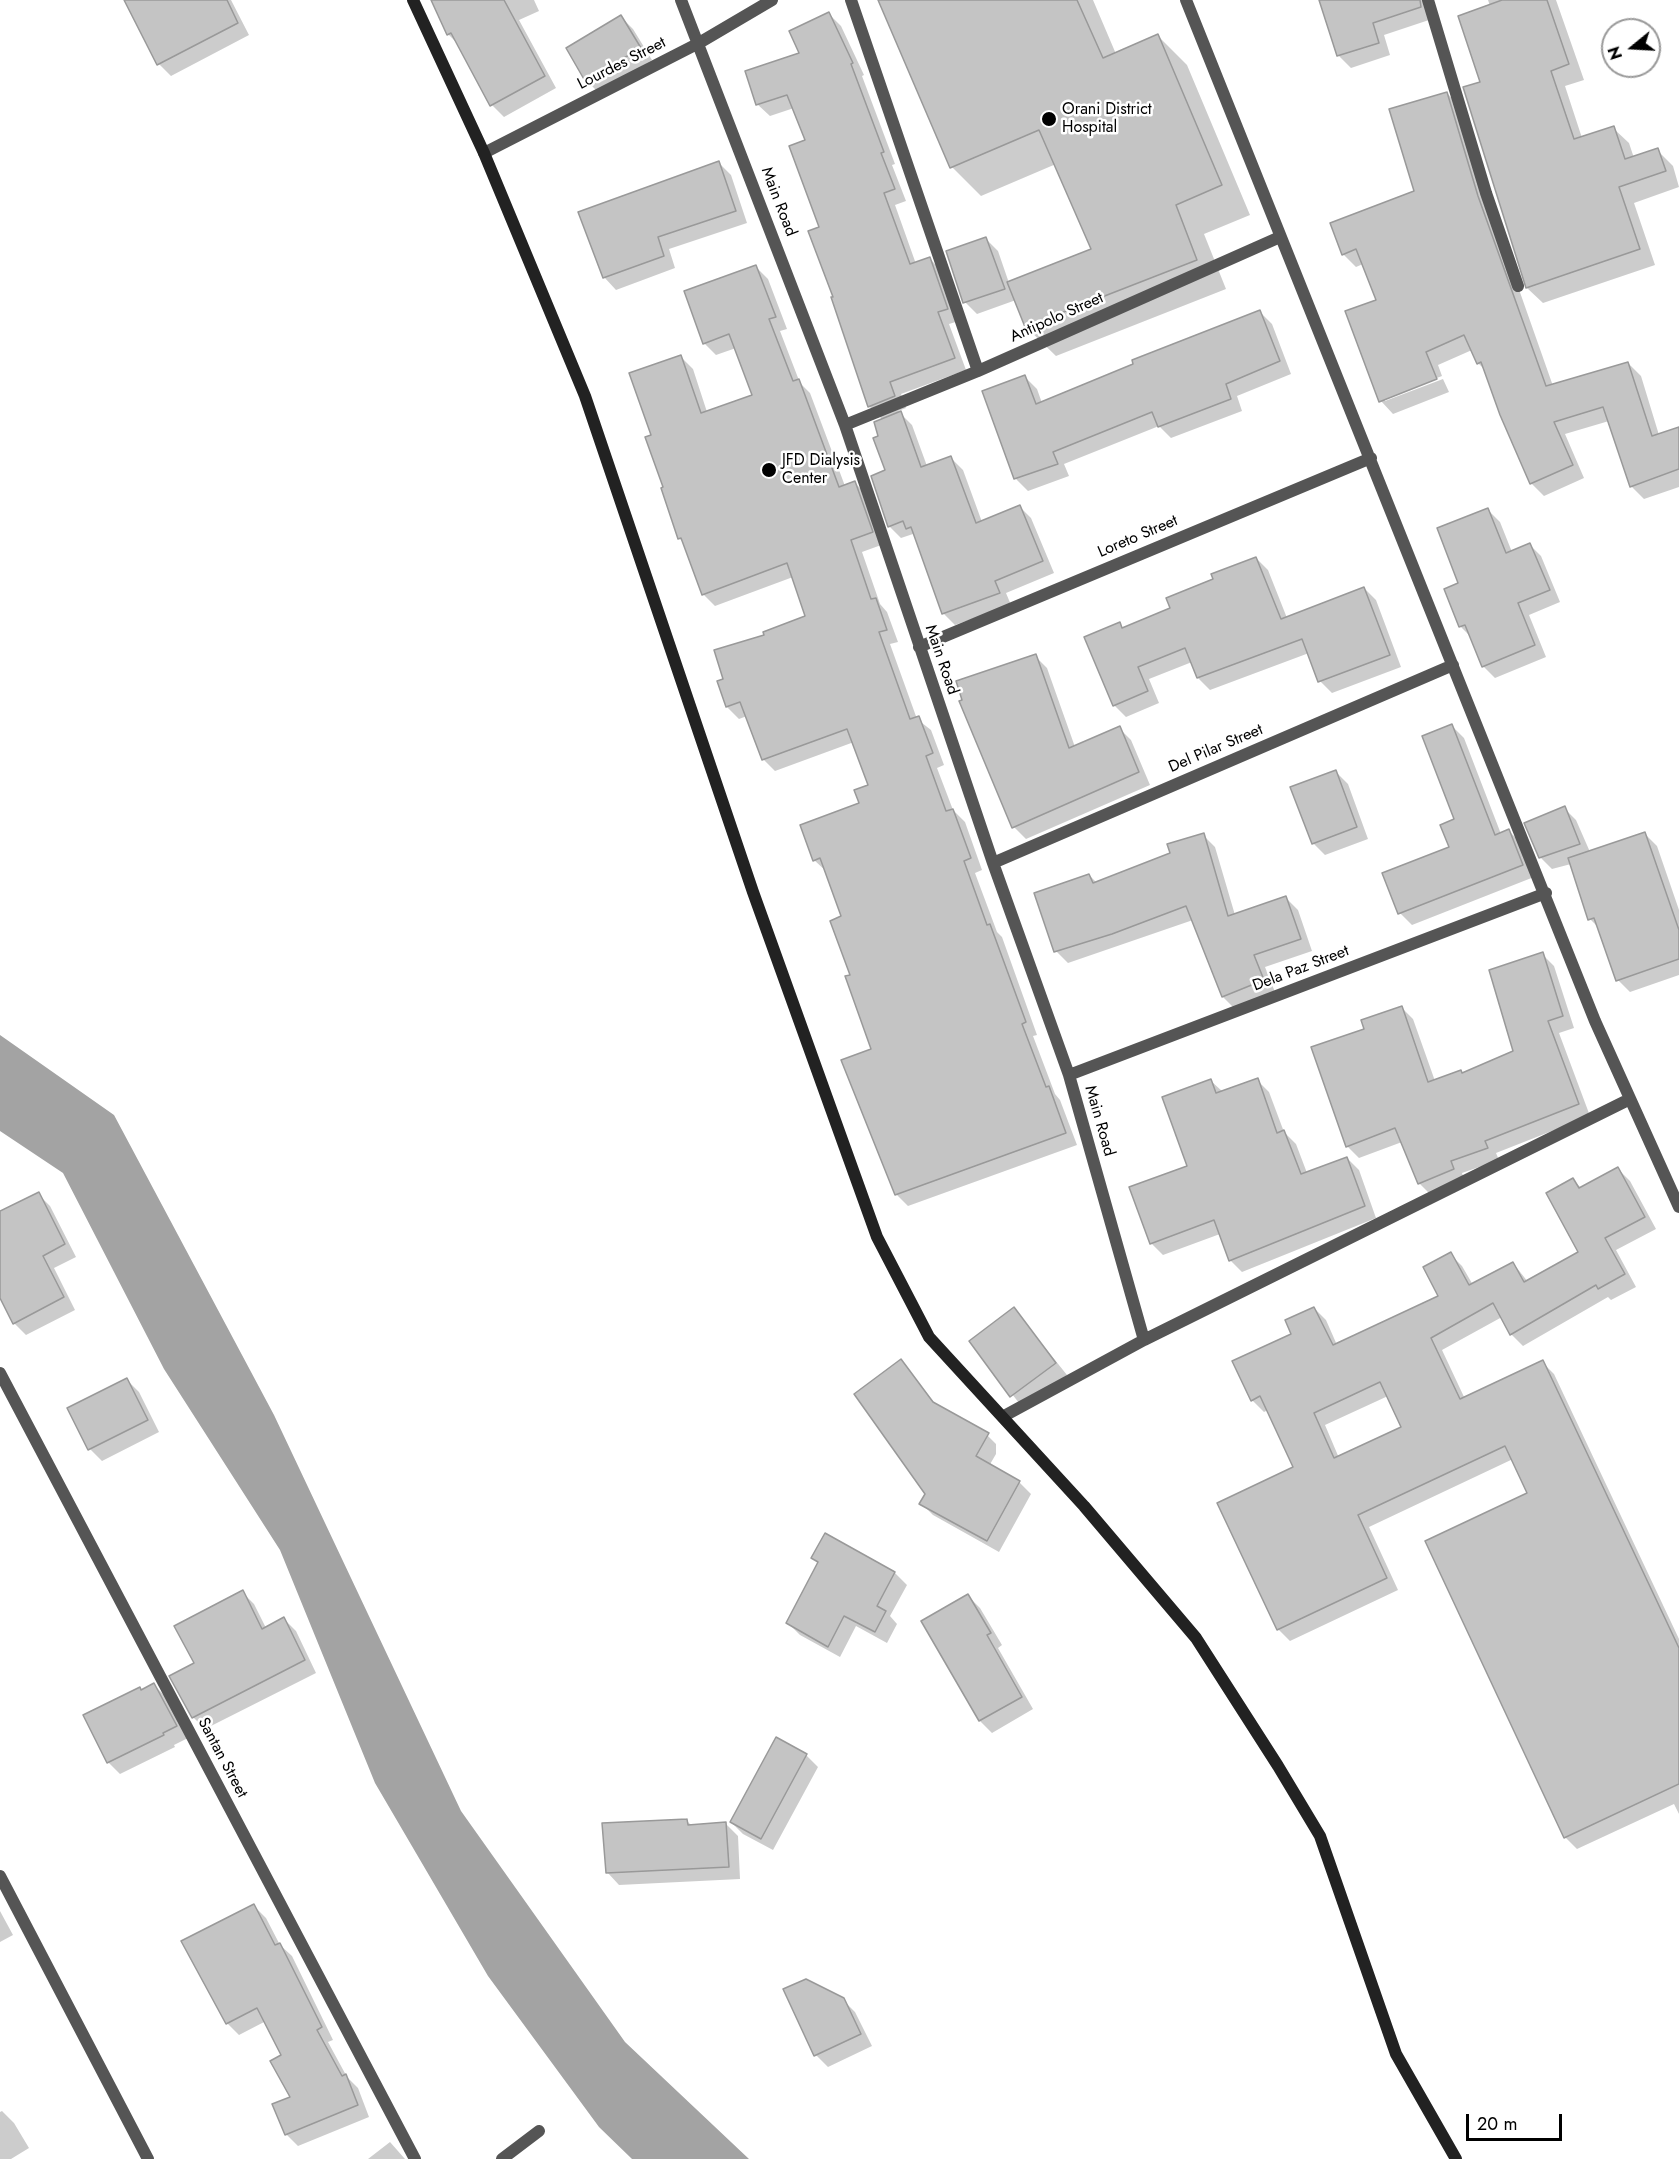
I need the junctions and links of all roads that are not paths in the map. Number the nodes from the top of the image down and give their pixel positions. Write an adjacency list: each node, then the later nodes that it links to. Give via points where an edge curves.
1 (413, 0): 8 (street)
2 (681, 0): 7 (street, Main Road)
3 (772, 0): 7 (street, Lourdes Street)
4 (851, 0): 11 (street)
5 (1186, 0): 9 (street)
6 (1428, 0): 10 (street)
7 (699, 43): 8 (street, Lourdes Street); 12 (street, Main Road)
8 (484, 153): 23 (street, via 585,396 753,892 877,1237 929,1337)
9 (1280, 237): 11 (street, Antipolo Street); 13 (street)
10 (1518, 286)
11 (978, 371): 12 (street, Antipolo Street)
12 (845, 425): 14 (street, Main Road)
13 (1371, 458): 14 (street, Loreto Street); 15 (street)
14 (919, 647): 16 (street, Main Road)
15 (1453, 666): 16 (street, Del Pilar Street); 17 (street)
16 (993, 863): 18 (street, Main Road)
17 (1546, 893): 18 (street, Dela Paz Street); 19 (street)
18 (1069, 1075): 21 (street, Main Road)
19 (1630, 1099): 20 (street); 21 (street)
20 (1679, 1207)
21 (1144, 1340): 23 (street)
22 (0, 1373): 27 (street, Santan Street)
23 (1004, 1416): 29 (street, via 1196,1638 1278,1766 1320,1836 1396,2054)
24 (0, 1876): 26 (street)
25 (539, 2131): 28 (street)
26 (148, 2159)
27 (415, 2159)
28 (502, 2159)
29 (1456, 2159)

